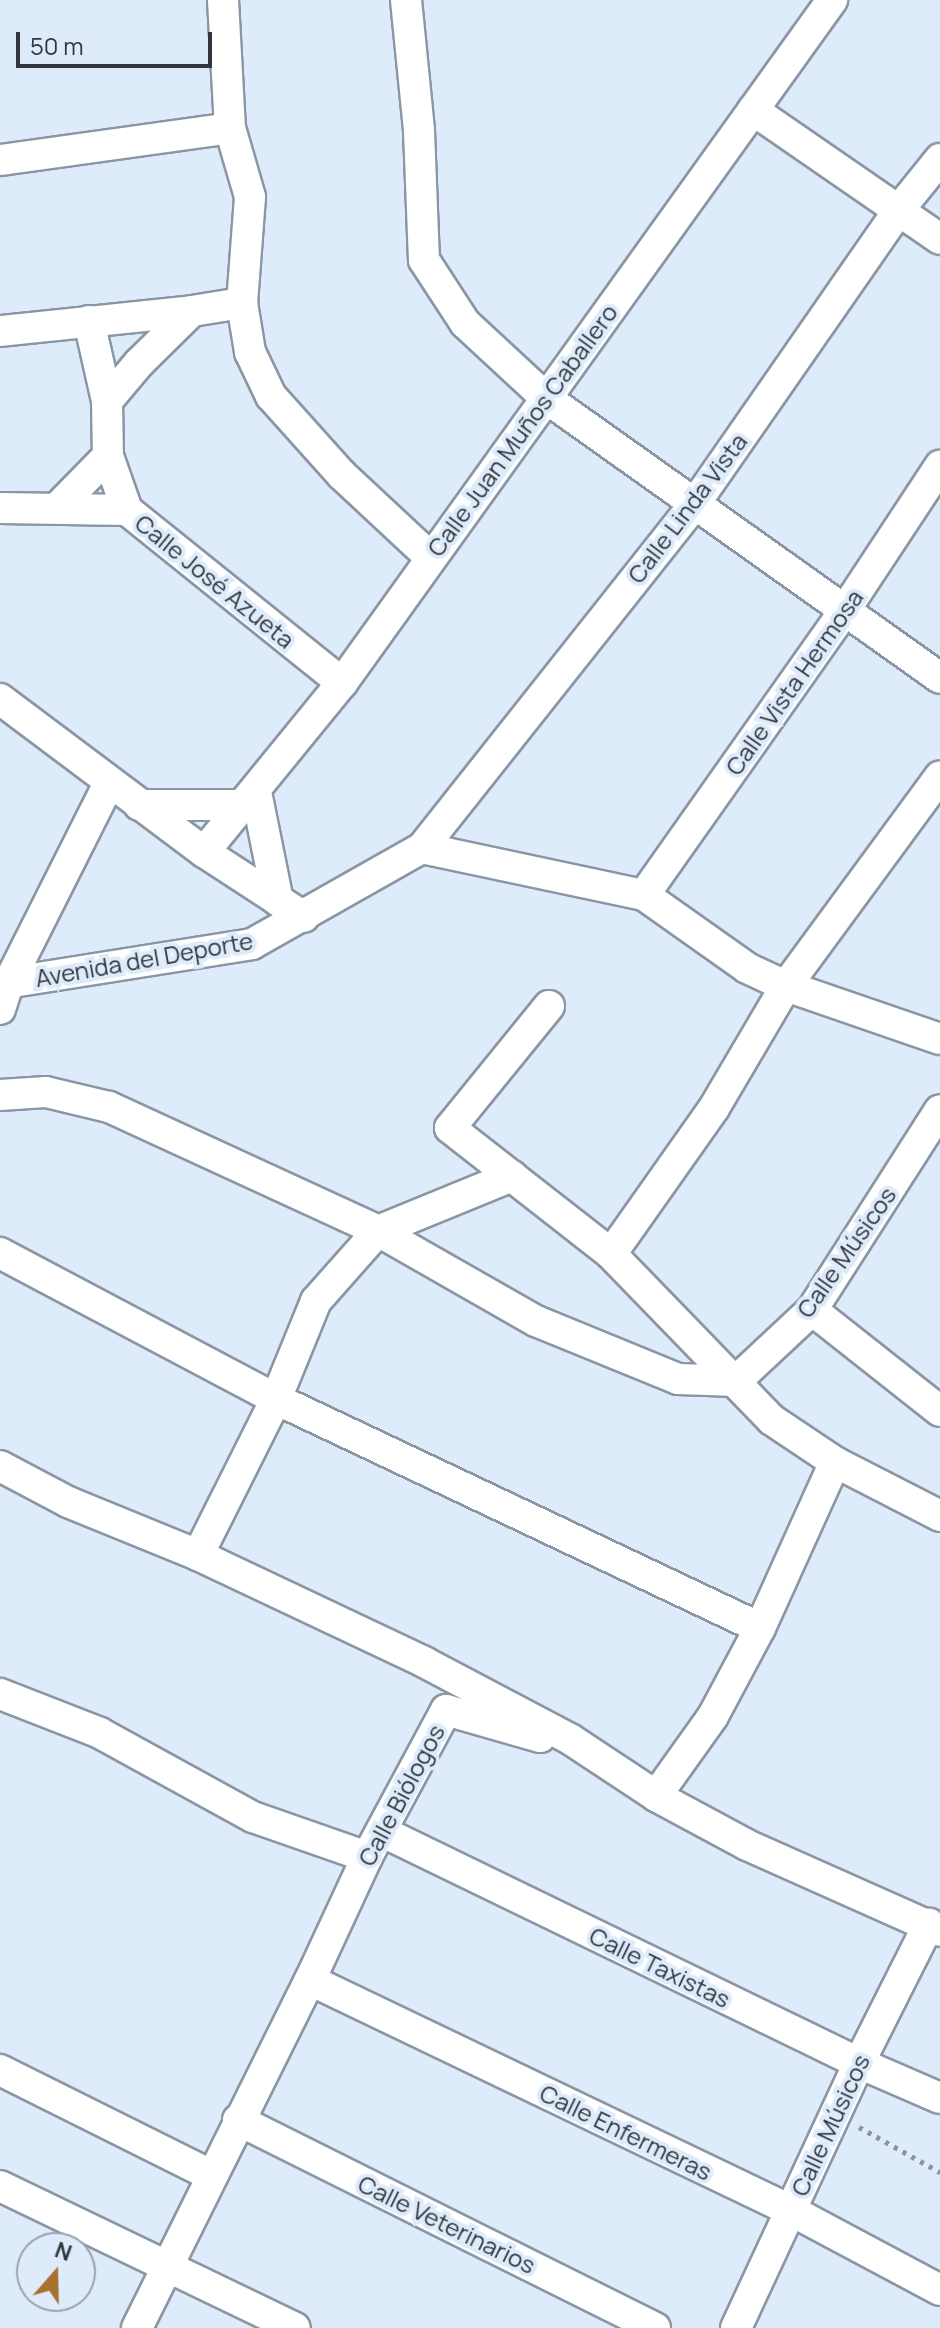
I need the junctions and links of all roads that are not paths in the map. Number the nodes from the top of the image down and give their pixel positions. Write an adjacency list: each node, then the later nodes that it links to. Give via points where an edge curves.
1 (223, 0): 5 (street)
2 (406, 0): 14 (street, via 424,260 465,323)
3 (832, 0): 4 (street, Calle Juan Muños Caballero)
4 (753, 110): 8 (street); 14 (street, Calle Juan Muños Caballero)
5 (230, 128): 7 (street); 10 (street, via 250,197)
6 (940, 159): 8 (street, Calle Linda Vista)
7 (0, 160)
8 (898, 211): 9 (street); 18 (street, Calle Linda Vista)
9 (940, 239)
10 (242, 303): 11 (street); 22 (street, via 250,352 271,396 342,475)
11 (192, 311): 12 (street); 15 (street)
12 (89, 321): 13 (street); 15 (street, Calle José Azueta)
13 (0, 331)
14 (546, 398): 18 (street); 22 (street, Calle Juan Muños Caballero)
15 (107, 401): 16 (street, Calle José Azueta)
16 (108, 456): 19 (street); 21 (street, Calle José Azueta)
17 (940, 466): 23 (street, Calle Vista Hermosa)
18 (696, 502): 23 (street); 31 (street, Calle Linda Vista)
19 (58, 507): 20 (street); 21 (street)
20 (0, 508)
21 (127, 510): 25 (street, Calle José Azueta)
22 (430, 557): 25 (street, Calle Juan Muños Caballero)
23 (845, 610): 24 (street); 33 (street, Calle Vista Hermosa)
24 (940, 678)
25 (342, 683): 29 (street, Calle Juan Muños Caballero)
26 (0, 699): 28 (street)
27 (940, 776): 35 (street)
28 (109, 783): 30 (street); 36 (street)
29 (251, 799): 30 (street); 32 (street, Calle Juan Muños Caballero); 34 (street)
30 (139, 805): 32 (street)
31 (422, 848): 33 (street); 34 (street, Avenida del Deporte)
32 (204, 852): 34 (street)
33 (644, 895): 35 (street, via 747,968)
34 (291, 909): 36 (street, Avenida del Deporte, via 252,944)
35 (794, 974): 38 (street); 44 (street, via 714,1108)
36 (3, 992)
37 (549, 1006): 41 (street, via 450,1128)
38 (940, 1039)
39 (0, 1095): 42 (street, via 46,1092 109,1107)
40 (940, 1110): 45 (street, Calle Músicos)
41 (512, 1176): 42 (street); 44 (street)
42 (378, 1231): 46 (street, via 536,1321 678,1379); 47 (street, via 316,1301)
43 (0, 1253): 47 (street)
44 (611, 1254): 46 (street)
45 (812, 1310): 46 (street, Calle Músicos); 48 (street)
46 (736, 1381): 49 (street, via 772,1420)
47 (276, 1399): 52 (street); 53 (street)
48 (940, 1411)
49 (835, 1462): 51 (street); 53 (street)
50 (0, 1466): 52 (street, via 68,1502)
51 (939, 1513)
52 (198, 1555): 55 (street, via 424,1662)
53 (760, 1628): 56 (street, via 713,1716)
54 (0, 1694): 57 (street, Calle Taxistas, via 100,1733 253,1817)
55 (570, 1739): 56 (street, Calle Biólogos); 57 (street, Calle Biólogos, via 536,1737 446,1710)
56 (656, 1796): 58 (street, Calle Biólogos, via 747,1845)
57 (375, 1844): 59 (street, Calle Biólogos); 60 (street, Calle Taxistas)
58 (934, 1928): 60 (street, Calle Músicos)
59 (310, 1980): 63 (street, Calle Biólogos); 66 (street, Calle Enfermeras)
60 (859, 2063): 62 (street, Calle Taxistas); 66 (street, Calle Músicos)
61 (0, 2070): 64 (street)
62 (940, 2098)
63 (238, 2120): 64 (street, Calle Biólogos); 71 (street, Calle Veterinarios)
64 (211, 2175): 67 (street, Calle Biólogos)
65 (0, 2186): 67 (street)
66 (790, 2210): 68 (street, Calle Enfermeras); 72 (street, Calle Músicos)
67 (169, 2265): 69 (street, Calle Biólogos); 70 (street)
68 (940, 2290)
69 (137, 2328)
70 (295, 2328)
71 (655, 2328)
72 (736, 2328)

